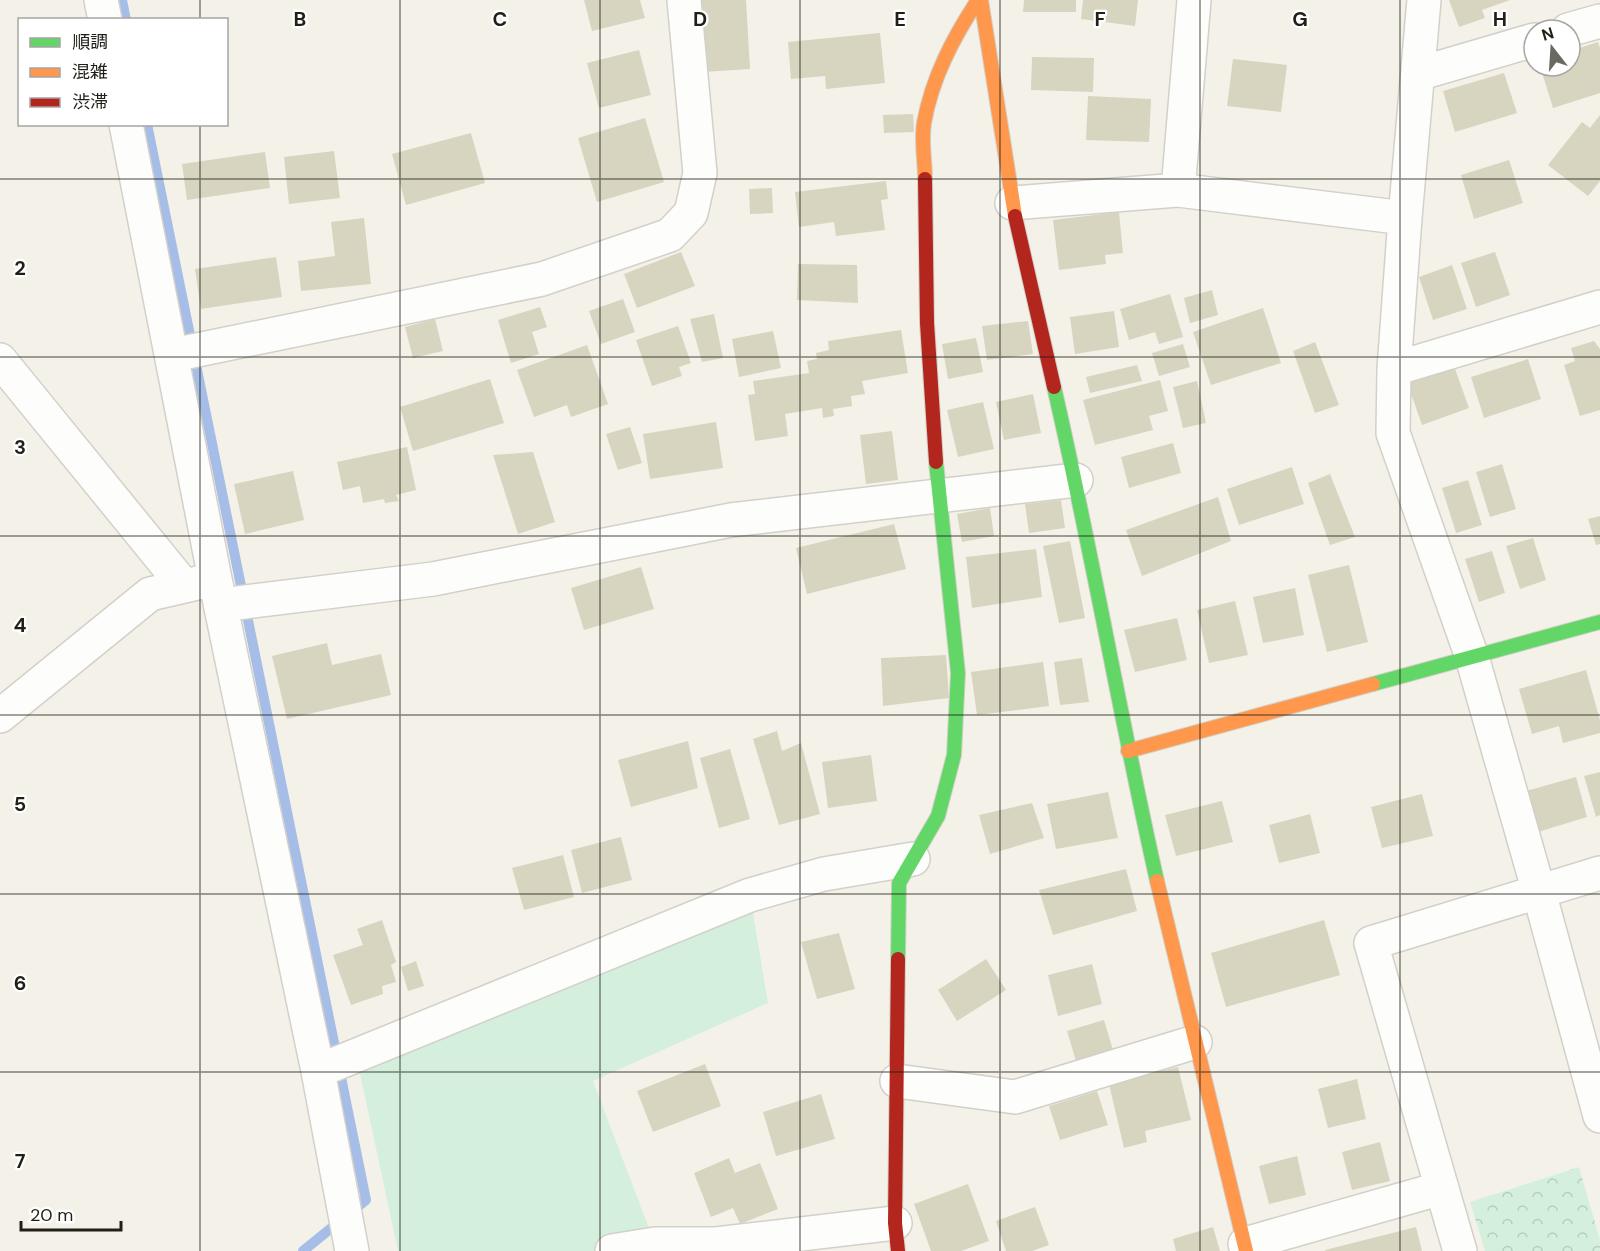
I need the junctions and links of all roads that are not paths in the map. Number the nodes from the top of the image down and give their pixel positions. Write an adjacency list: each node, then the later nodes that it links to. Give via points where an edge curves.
1 (101, 0): 6 (street)
2 (684, 0): 16 (street, via 700,173 691,213 670,235 542,279)
3 (979, 0): 13 (street); 20 (street, via 957,32 938,72 924,125 927,323)
4 (1194, 0): 12 (street)
5 (1424, 0): 10 (street)
6 (105, 18)
7 (1600, 21): 8 (street)
8 (1582, 26)
9 (1522, 44): 10 (street)
10 (1418, 74): 14 (street)
11 (126, 126): 16 (street)
12 (1178, 190): 13 (street); 14 (street)
13 (1012, 203): 19 (street)
14 (1405, 218): 18 (street)
15 (1600, 307): 18 (street)
16 (173, 355): 21 (street)
17 (0, 360): 21 (street)
18 (1394, 369): 23 (street, via 1393,433)
19 (1076, 480): 20 (street); 25 (street)
20 (938, 497): 21 (street, via 731,520 433,579); 26 (street, via 958,673 954,755 938,816)
21 (207, 590): 24 (street, via 150,594); 30 (street)
22 (1600, 622): 23 (street)
23 (1472, 657): 25 (street); 28 (street)
24 (0, 716)
25 (1128, 751): 29 (street)
26 (913, 859): 30 (street, via 824,874 750,895); 31 (street, via 899,884)
27 (1600, 873): 28 (street)
28 (1539, 892): 32 (street); 33 (street, via 1371,944)
29 (1195, 1042): 31 (street, via 1015,1097); 35 (street)
30 (318, 1071): 36 (street)
31 (897, 1081): 34 (street)
32 (1600, 1113)
33 (1442, 1188): 35 (street); 38 (street)
34 (897, 1237): 37 (street, via 655,1244)
35 (1246, 1248)
36 (352, 1251)
37 (612, 1251)
38 (1460, 1251)

